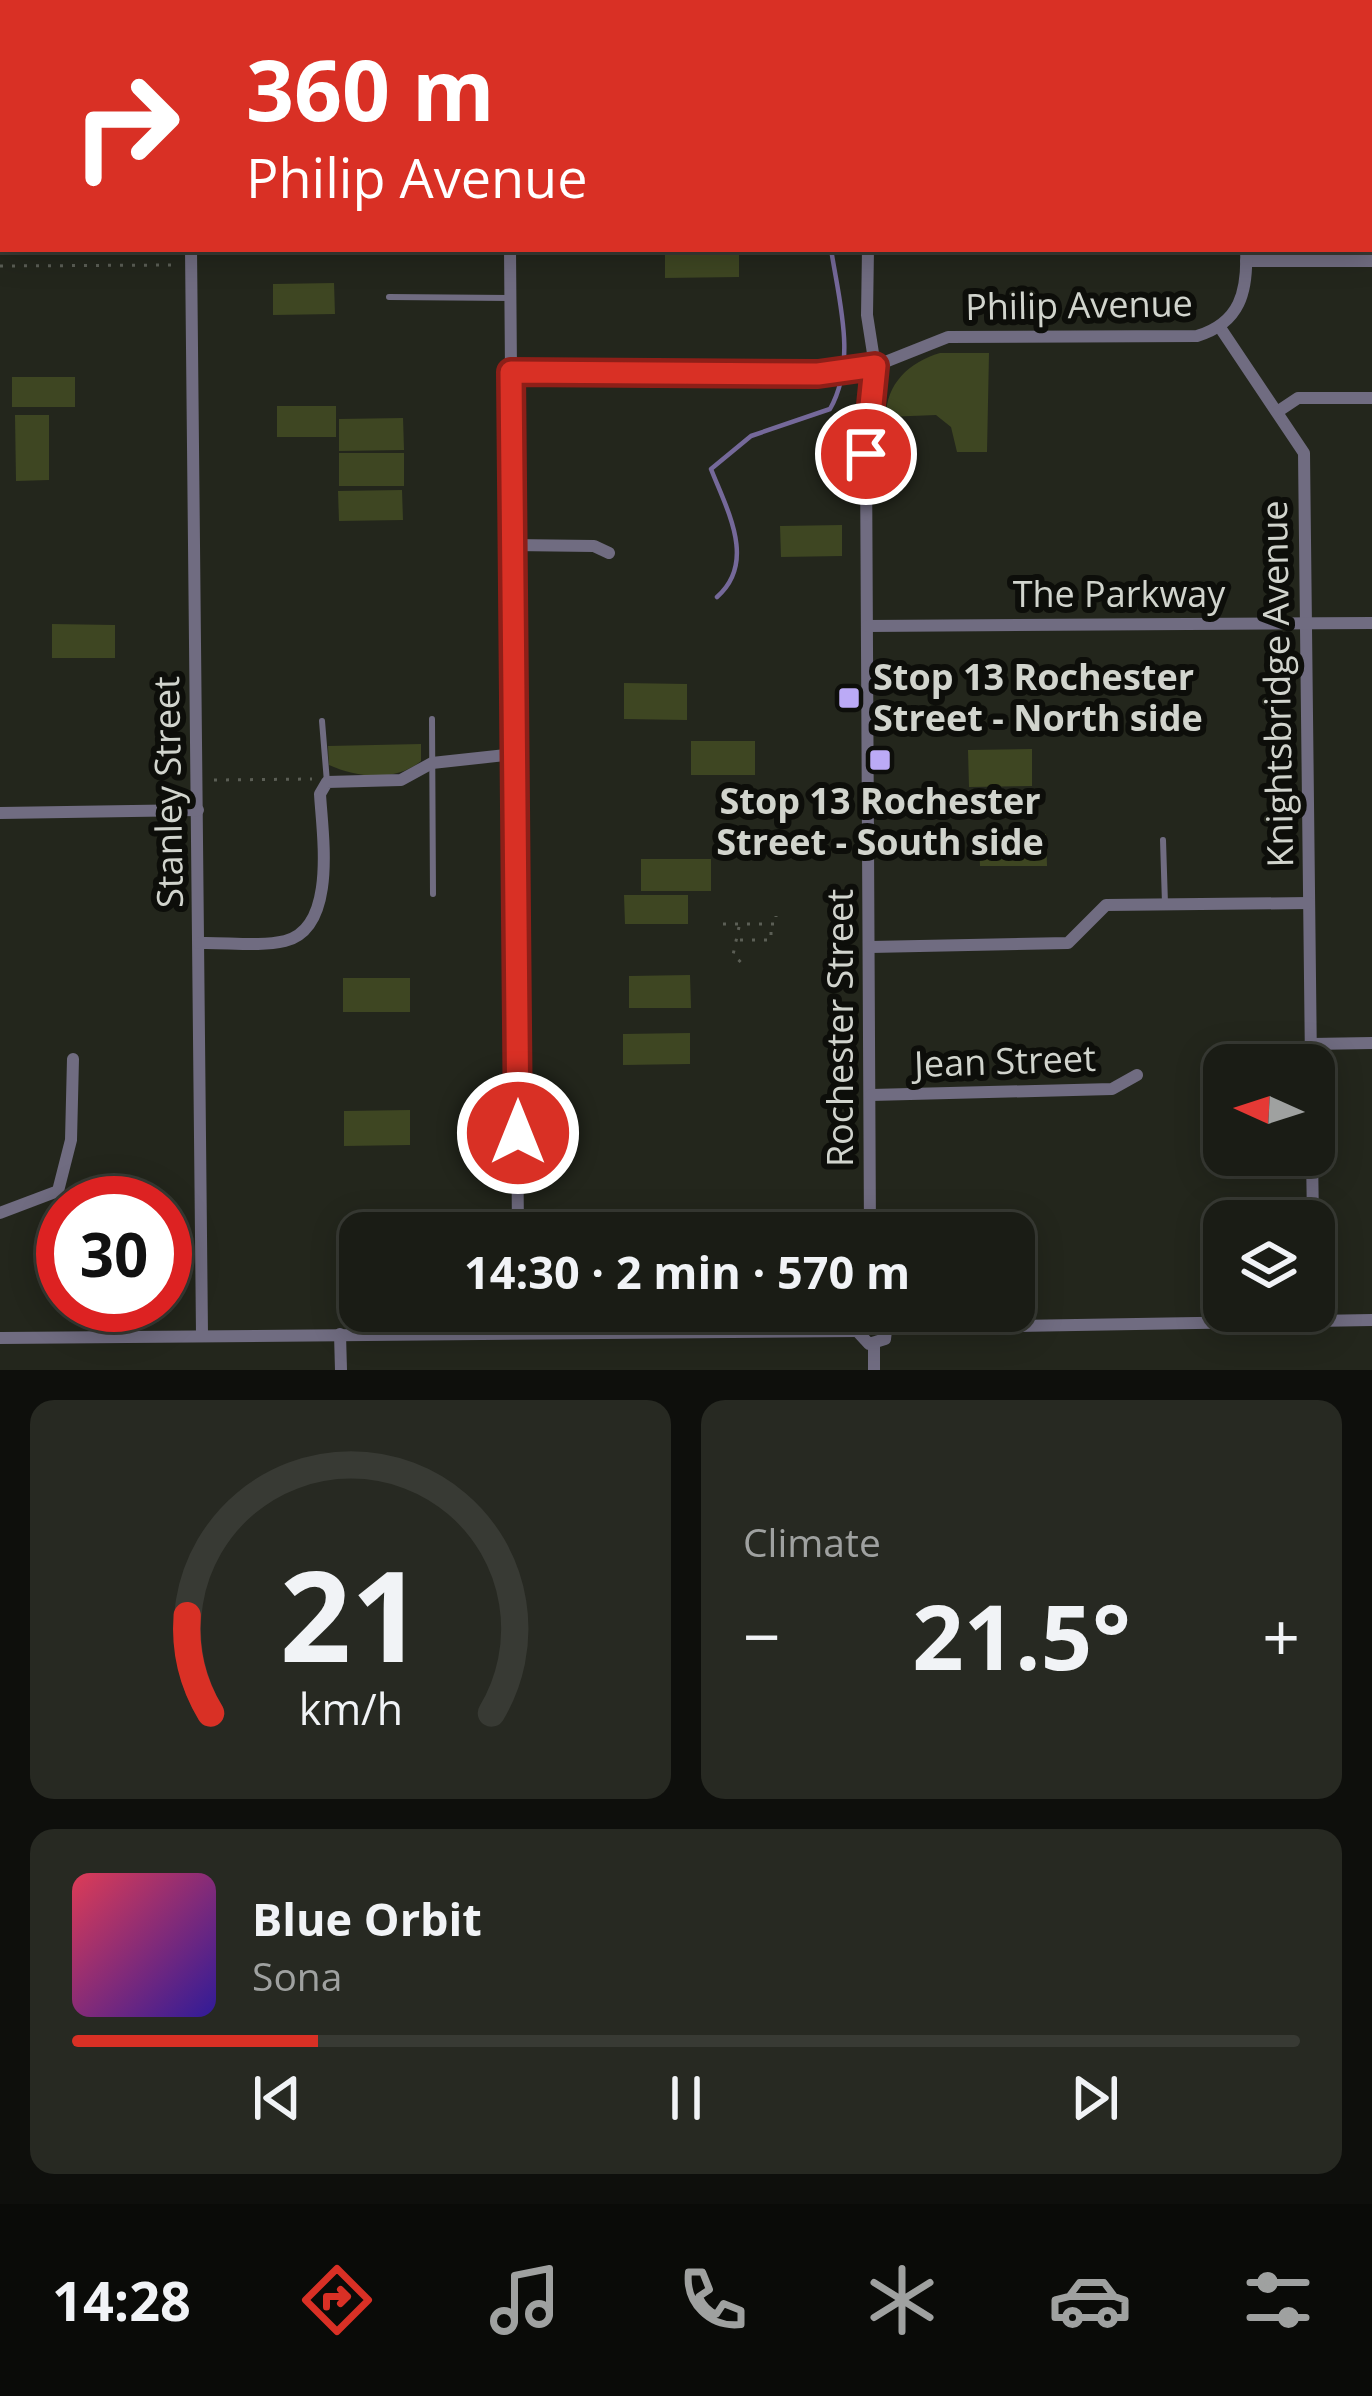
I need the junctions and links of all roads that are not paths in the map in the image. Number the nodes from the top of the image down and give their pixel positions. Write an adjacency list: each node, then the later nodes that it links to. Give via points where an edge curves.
1 (190, 252): 23 (street, Stanley Street)
2 (510, 252): 7 (street)
3 (868, 252): 9 (street, Rochester Street)
4 (1246, 255): 5 (street); 8 (street, via 1238,311)
5 (1372, 261)
6 (389, 297): 7 (lane)
7 (510, 298): 10 (street)
8 (1221, 329): 9 (street, Philip Avenue, via 1197,336 948,338); 12 (street, Knightsbridge Avenue)
9 (875, 366): 10 (street, Philip Avenue); 17 (street, Rochester Street, via 867,421)
10 (511, 372): 13 (street)
11 (1372, 398): 12 (street, via 1298,398)
12 (1277, 412): 15 (street, Knightsbridge Avenue, via 1304,453)
13 (513, 545): 14 (street); 20 (street)
14 (609, 553)
15 (1306, 623): 16 (street, The Parkway); 17 (street, The Parkway); 27 (street, Knightsbridge Avenue)
16 (1372, 623)
17 (867, 626): 30 (street, Rochester Street)
18 (432, 719): 21 (lane)
19 (322, 721): 22 (lane)
20 (515, 754): 21 (street); 36 (street)
21 (432, 763): 22 (street, via 401,780); 26 (lane)
22 (320, 780): 29 (street, via 323,899 303,930 288,940)
23 (198, 810): 24 (street); 29 (street, Stanley Street)
24 (0, 814)
25 (1162, 840): 28 (lane)
26 (434, 895)
27 (1309, 902): 28 (street); 32 (street, Knightsbridge Avenue)
28 (1165, 904): 30 (street, via 1106,905 1068,943)
29 (199, 943): 47 (street, Stanley Street)
30 (870, 947): 35 (street, Rochester Street)
31 (1372, 1043): 32 (street)
32 (1311, 1044)
33 (73, 1059): 38 (street, via 71,1140 58,1191)
34 (1137, 1075): 35 (street, Jean Street, via 1112,1089)
35 (871, 1095): 37 (street, Rochester Street)
36 (518, 1212)
37 (870, 1212)
38 (0, 1213)
39 (1335, 1317): 41 (street)
40 (1203, 1319): 42 (street)
41 (1372, 1320)
42 (1035, 1324)
43 (632, 1332): 46 (street)
44 (858, 1332): 50 (street)
45 (887, 1332): 50 (street)
46 (519, 1333): 48 (street)
47 (202, 1334): 48 (street); 49 (street)
48 (340, 1334): 51 (street)
49 (0, 1338)
50 (874, 1345): 52 (street)
51 (340, 1370)
52 (874, 1370)

